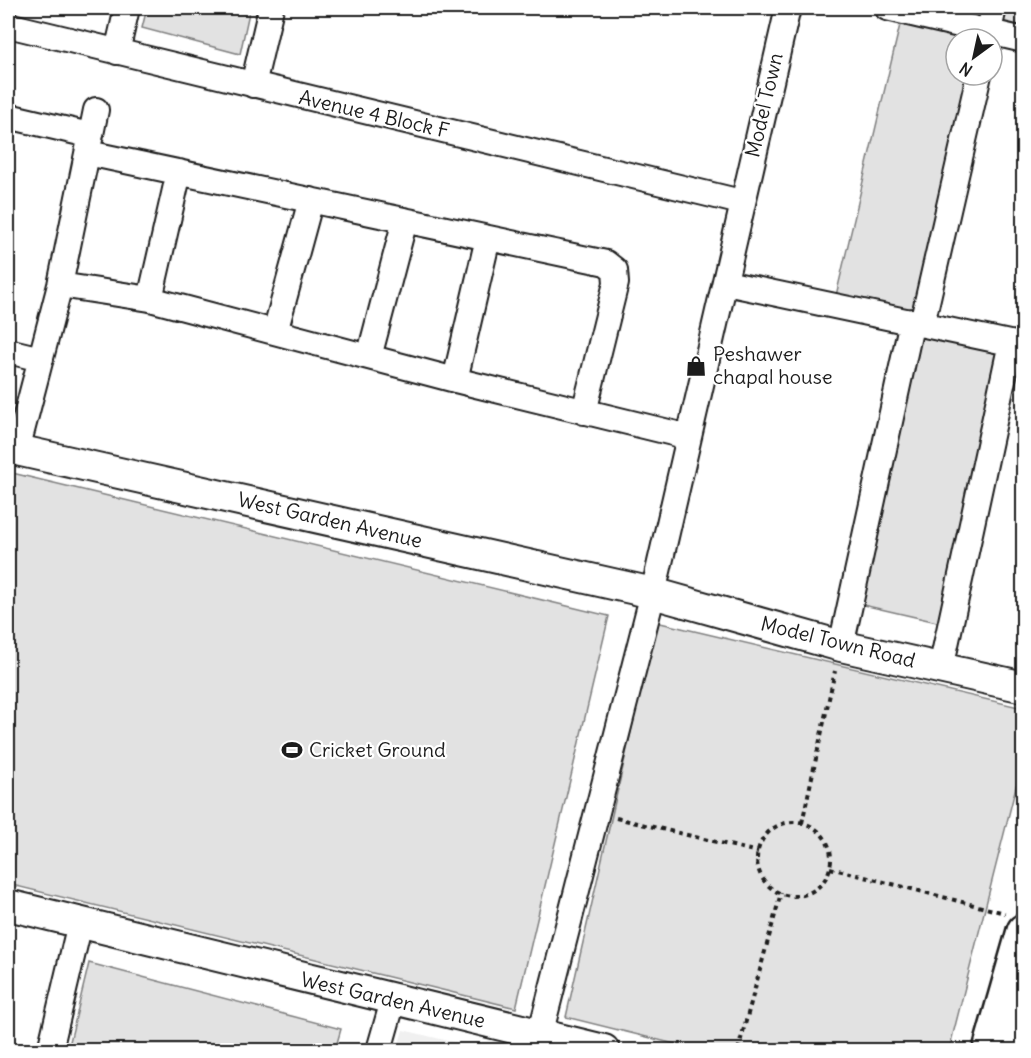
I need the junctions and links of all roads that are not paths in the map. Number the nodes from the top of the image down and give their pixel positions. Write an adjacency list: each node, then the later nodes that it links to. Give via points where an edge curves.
1 (127, 8): 11 (street)
2 (271, 8): 12 (street)
3 (788, 8): 19 (street, Model Town)
4 (887, 8): 7 (street)
5 (994, 8): 8 (street)
6 (8, 25): 11 (street, Avenue 4 Block F)
7 (958, 27)
8 (990, 27)
9 (1004, 37): 10 (street)
10 (1023, 40)
11 (117, 52): 12 (street, Avenue 4 Block F)
12 (253, 86): 19 (street, Avenue 4 Block F)
13 (976, 87): 25 (street)
14 (96, 110): 16 (street)
15 (8, 116): 16 (street)
16 (88, 144): 17 (street); 23 (street)
17 (179, 172): 18 (street); 24 (street)
18 (311, 200): 20 (street); 26 (street)
19 (741, 202): 22 (street, Model Town)
20 (405, 220): 21 (street); 29 (street)
21 (488, 238): 31 (street); 32 (street, via 606,263 615,270)
22 (726, 283): 25 (street); 33 (street, Model Town)
23 (60, 285): 24 (street); 30 (street)
24 (150, 299): 26 (street)
25 (917, 322): 27 (street); 36 (street)
26 (275, 332): 29 (street)
27 (1017, 344): 37 (street)
28 (8, 351): 30 (street)
29 (369, 357): 31 (street)
30 (41, 359): 34 (street)
31 (455, 380): 32 (street)
32 (584, 412): 33 (street)
33 (690, 437): 35 (street, Model Town)
34 (12, 449): 35 (street, West Garden Avenue)
35 (653, 593): 36 (street, Model Town Road); 44 (street, Model Town)
36 (841, 646): 37 (street, Model Town Road)
37 (941, 668): 38 (street, Model Town Road)
38 (1023, 687)
39 (8, 906): 40 (street, West Garden Avenue)
40 (80, 923): 42 (street, West Garden Avenue); 45 (street)
41 (1018, 923): 48 (main road)
42 (393, 1001): 44 (street, West Garden Avenue); 46 (street)
43 (1023, 1030): 49 (main road)
44 (540, 1035): 47 (street, West Garden Avenue)
45 (50, 1050)
46 (379, 1050)
47 (604, 1050)
48 (990, 1050)
49 (1018, 1050)

